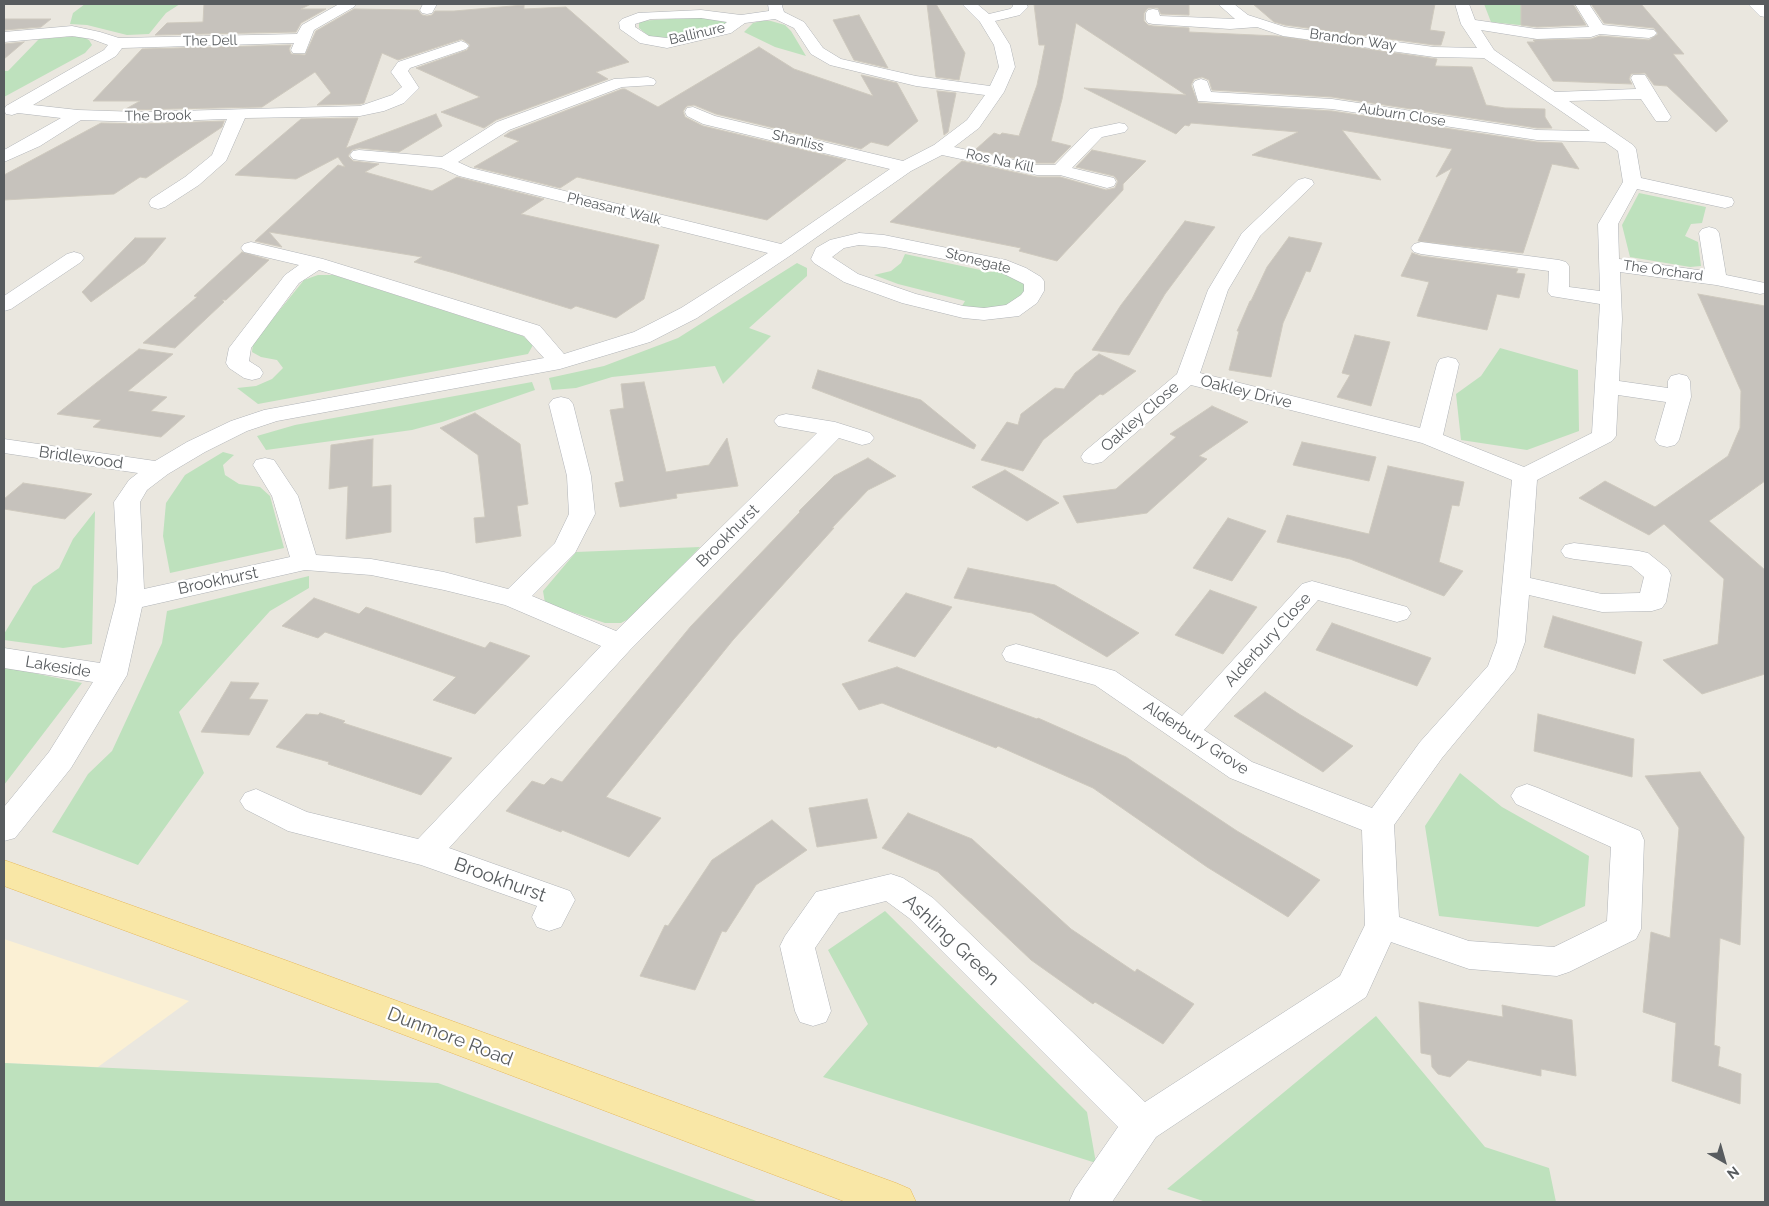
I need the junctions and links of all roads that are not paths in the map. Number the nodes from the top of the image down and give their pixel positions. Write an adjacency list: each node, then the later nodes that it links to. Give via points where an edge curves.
1 (349, 4): 18 (street, The Dell, via 307,28 301,44)
2 (969, 4): 12 (street)
3 (1019, 4): 12 (street, via 1020,8 1015,12)
4 (1225, 4): 13 (street, Brandon Way, via 1243,18)
5 (1462, 4): 14 (street)
6 (1582, 4): 15 (street)
7 (1754, 4): 10 (street)
8 (776, 9): 11 (street, Ballinure); 24 (street, Ballinure, via 799,25 817,51 836,62 916,81)
9 (1153, 13): 13 (street, via 1153,20)
10 (1765, 13)
11 (741, 19): 11 (street, Ballinure, via 726,30 667,43 645,40 628,29 626,22 651,15 702,14)
12 (986, 19): 24 (street, via 1002,44 1007,67)
13 (1258, 23): 20 (street, Brandon Way, via 1283,31 1434,52)
14 (1469, 24): 15 (street, via 1537,34); 20 (street)
15 (1598, 29): 16 (street)
16 (1649, 33)
17 (4, 37): 18 (street, via 72,31)
18 (117, 43): 27 (street, via 110,53)
19 (461, 46): 29 (street, The Brook, via 404,65 399,72 410,88 398,99 378,108)
20 (1488, 53): 26 (street)
21 (1638, 76): 25 (street)
22 (648, 82): 39 (street, via 620,82 503,126)
23 (1201, 84): 35 (street, Auburn Close, via 1204,97 1332,104 1537,135)
24 (996, 92): 36 (street, via 973,124)
25 (1647, 94): 26 (street); 31 (street)
26 (1552, 96): 35 (street)
27 (10, 111): 30 (street, The Brook)
28 (693, 112): 40 (street, Shanliss, via 709,120)
29 (238, 114): 30 (street, The Brook); 46 (street, via 220,157 192,181)
30 (78, 115): 38 (street)
31 (1662, 116)
32 (1079, 123): 34 (street)
33 (1120, 128): 34 (street)
34 (1096, 133): 41 (street)
35 (1612, 137): 43 (street, via 1627,149)
36 (940, 149): 40 (street); 41 (street, Ros Na Kill, via 1037,170)
37 (360, 155): 39 (street, Pheasant Walk)
38 (4, 157)
39 (445, 163): 48 (street, Pheasant Walk, via 465,172)
40 (905, 167): 48 (street)
41 (1060, 170): 42 (street, Ros Na Kill)
42 (1107, 182)
43 (1632, 182): 45 (street); 54 (street, via 1608,224)
44 (1305, 184): 62 (street, Oakley Drive, via 1252,232 1218,290)
45 (1725, 202)
46 (158, 203)
47 (1709, 233): 55 (street, The Orchard)
48 (789, 247): 51 (street); 59 (street, via 689,313 642,337)
49 (251, 248): 53 (street)
50 (1421, 248): 57 (street, via 1478,245 1559,266 1558,292)
51 (822, 252): 51 (street, Stonegate, via 837,244 859,240 884,241 999,264 1034,282 1034,291 1030,299 1011,311 963,312 909,299 851,278 821,259)
52 (74, 258): 58 (street)
53 (316, 263): 59 (street, via 532,331); 61 (street, via 292,280 240,348 237,362)
54 (1609, 264): 55 (street, The Orchard); 57 (street)
55 (1716, 279): 56 (street, The Orchard)
56 (1760, 288)
57 (1610, 299): 63 (street, via 1612,319)
58 (6, 301)
59 (560, 362): 73 (street, via 272,415 239,426)
60 (1448, 364): 68 (street)
61 (252, 373)
62 (1186, 377): 68 (street, Oakley Drive); 71 (street, Oakley Close)
63 (1607, 386): 69 (street, via 1679,388); 74 (street, via 1604,436)
64 (561, 404): 78 (street, via 580,476 582,514 566,547)
65 (786, 421): 66 (street)
66 (836, 429): 67 (street); 81 (street, Brookhurst)
67 (862, 438)
68 (1430, 438): 74 (street, Oakley Drive)
69 (1667, 440)
70 (4, 446): 73 (street, Bridlewood)
71 (1093, 457)
72 (265, 465): 76 (street, via 285,496)
73 (158, 469): 79 (street, via 138,485 126,502)
74 (1525, 476): 77 (street)
75 (1574, 551): 77 (street, via 1640,559 1658,575 1652,602 1602,603)
76 (305, 562): 78 (street, Brookhurst, via 371,567); 79 (street, Brookhurst)
77 (1516, 583): 88 (street, via 1511,642 1501,670 1431,750)
78 (514, 599): 81 (street, Brookhurst)
79 (130, 600): 84 (street)
80 (1397, 613): 85 (street, Alderbury Close, via 1312,590)
81 (620, 643): 90 (street, Brookhurst)
82 (1016, 654): 85 (street, Alderbury Grove, via 1105,678)
83 (4, 658): 84 (street, Lakeside)
84 (112, 675): 89 (street, via 60,760)
85 (1185, 732): 88 (street, Alderbury Grove, via 1241,770)
86 (1527, 796): 93 (street, via 1628,840 1624,929 1557,962 1469,955)
87 (256, 802): 90 (street, Brookhurst, via 299,822)
88 (1378, 823): 93 (street)
89 (4, 828)
90 (425, 853): 92 (street, Brookhurst, via 558,900)
91 (4, 873): 96 (main road, Dunmore Road)
92 (549, 918)
93 (1382, 924): 95 (street, via 1354,986)
94 (812, 1011): 95 (street, Ashling Green, via 797,946 828,902 891,887 922,908)
95 (1142, 1125): 97 (street)
96 (896, 1202)
97 (1089, 1202)

